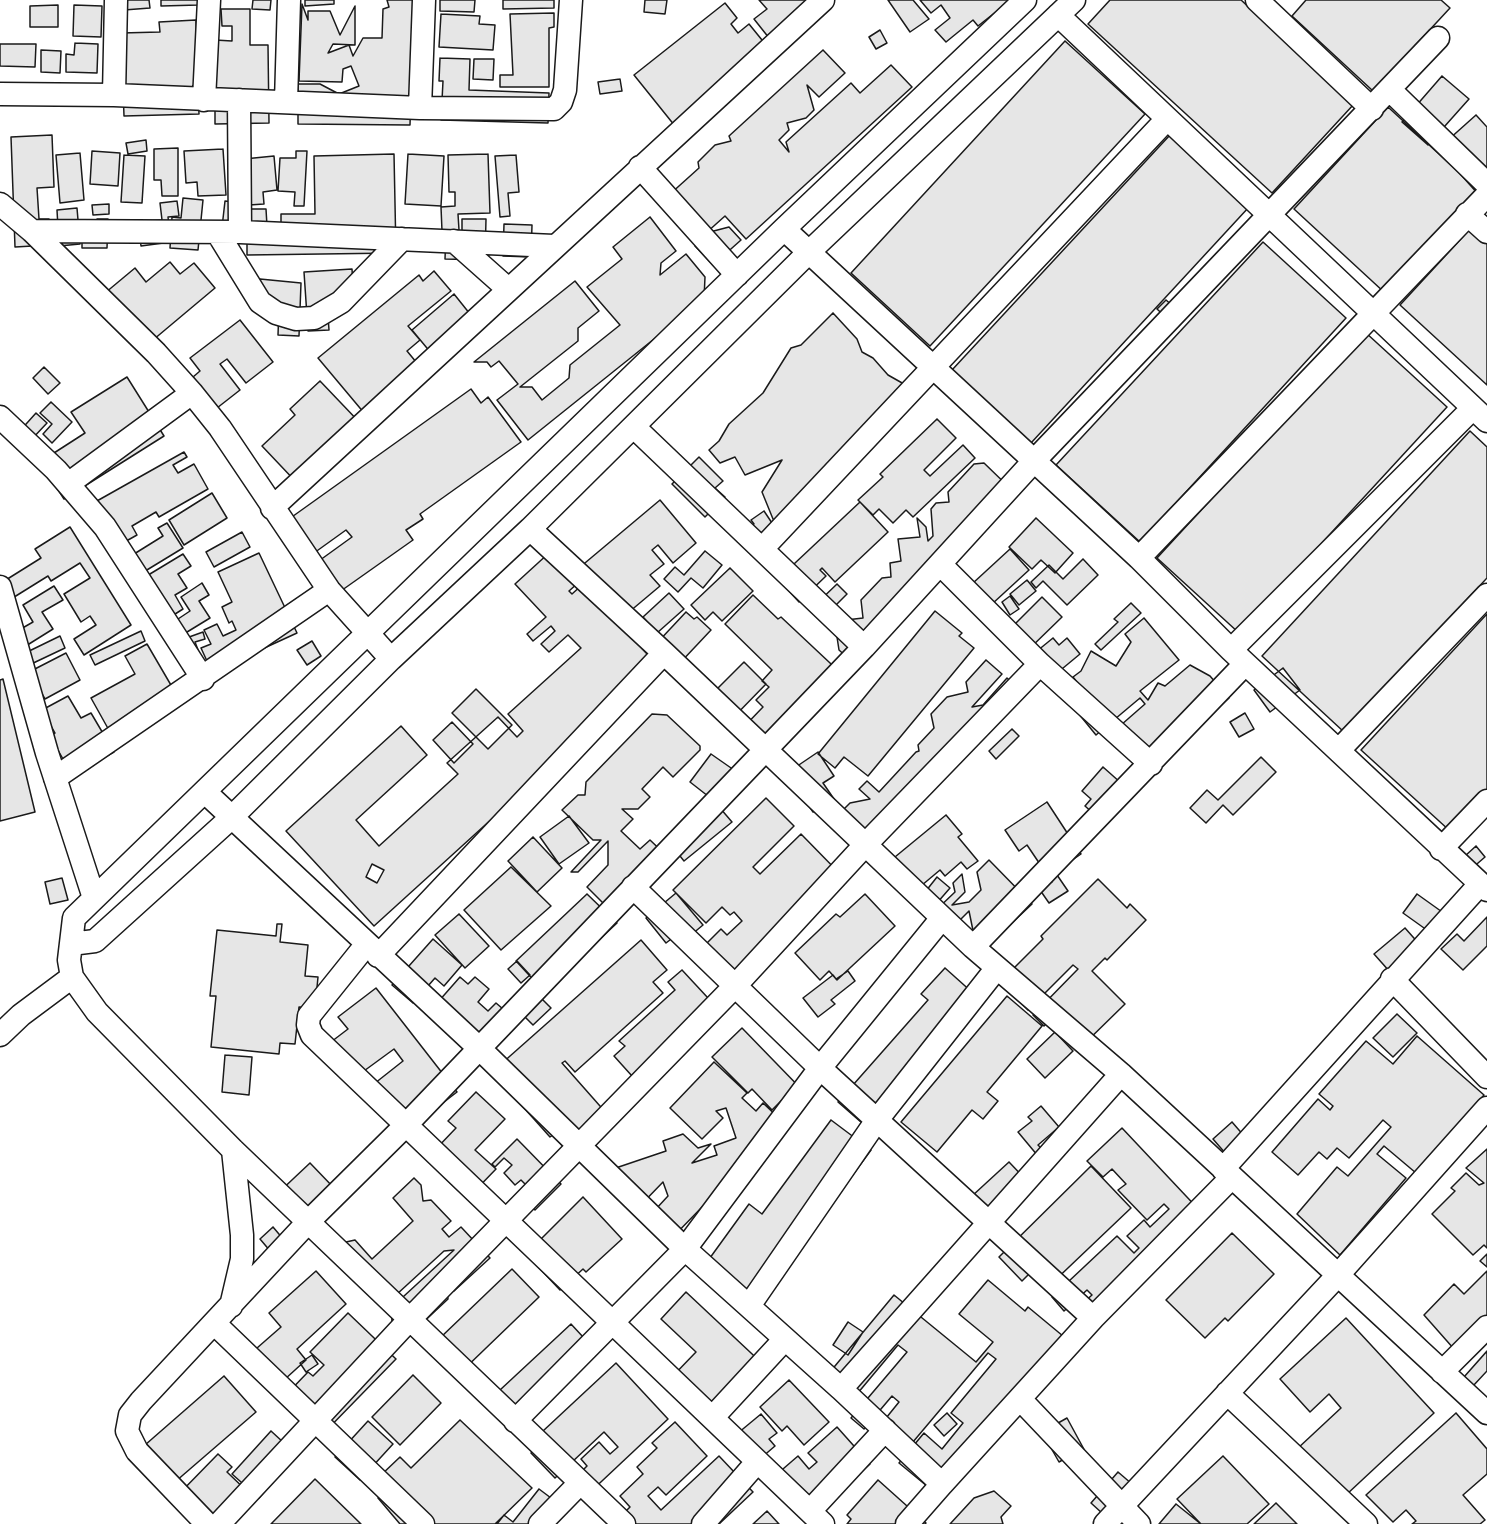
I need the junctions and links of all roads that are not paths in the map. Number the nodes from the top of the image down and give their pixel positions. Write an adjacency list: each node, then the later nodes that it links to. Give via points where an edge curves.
1 (116, 0): 13 (street)
2 (209, 0): 14 (street)
3 (289, 0): 16 (street)
4 (424, 0): 17 (street)
5 (571, 0): 17 (street, via 566,90 554,109)
6 (823, 0): 20 (street)
7 (1025, 0): 26 (street)
8 (1257, 0): 18 (street)
9 (1066, 8): 19 (street); 34 (street)
10 (1438, 38): 11 (street)
11 (1390, 90): 18 (street); 21 (street)
12 (0, 94): 13 (street)
13 (114, 95): 14 (street)
14 (204, 100): 15 (street)
15 (239, 100): 16 (street); 29 (street)
16 (286, 102): 17 (street)
17 (420, 108)
18 (1372, 109): 25 (street)
19 (1167, 119): 25 (street); 38 (street)
20 (640, 167): 33 (street); 35 (street)
21 (1487, 184)
22 (1487, 195): 24 (street)
23 (0, 204): 27 (street)
24 (1467, 214): 30 (street); 37 (street)
25 (1270, 215): 37 (street); 43 (street)
26 (784, 229): 34 (street); 35 (street)
27 (32, 231): 28 (street); 39 (street)
28 (217, 232): 29 (street); 31 (street, via 260,302 276,314 296,319 314,318 341,302)
29 (240, 232): 31 (street)
30 (1487, 232)
31 (402, 239): 32 (street)
32 (454, 241): 33 (street); 36 (street)
33 (554, 246): 36 (street)
34 (809, 252): 38 (street); 42 (street)
35 (737, 275): 53 (street)
36 (508, 289): 45 (street)
37 (1373, 311): 40 (street); 48 (street)
38 (931, 366): 43 (street); 47 (street)
39 (192, 393): 44 (street); 45 (street)
40 (1480, 415): 57 (street)
41 (0, 417): 44 (street)
42 (634, 427): 46 (street); 47 (street)
43 (1033, 462): 48 (street); 49 (street)
44 (68, 484): 60 (street, via 105,527)
45 (272, 508): 51 (street)
46 (530, 529): 56 (street); 58 (street)
47 (762, 549): 55 (street)
48 (1139, 558): 57 (street)
49 (941, 565): 55 (street); 59 (street)
50 (0, 587): 54 (street)
51 (329, 590): 53 (street); 60 (street)
52 (1487, 595): 62 (street)
53 (368, 634): 58 (street); 65 (street)
54 (6, 639): 64 (street)
55 (864, 647): 61 (street)
56 (664, 653): 61 (street); 76 (street)
57 (1238, 657): 62 (street); 63 (street)
58 (390, 659): 67 (street)
59 (1040, 664): 63 (street); 68 (street)
60 (203, 679): 64 (street)
61 (765, 749): 68 (street); 70 (street)
62 (1339, 750): 69 (street)
63 (1151, 764): 75 (street)
64 (55, 778): 72 (street)
65 (205, 792): 67 (street); 72 (street)
66 (1487, 801): 69 (street)
67 (231, 818): 74 (street, via 95,941); 76 (street)
68 (866, 844): 73 (street); 80 (street)
69 (1441, 849): 71 (street)
70 (633, 887): 80 (street); 82 (street)
71 (1483, 887): 79 (street)
72 (94, 898): 74 (street, via 74,918)
73 (942, 918): 75 (street); 83 (street)
74 (71, 944): 78 (street)
75 (973, 947): 77 (street)
76 (372, 950): 82 (street); 88 (street, via 312,1013 308,1025 312,1035)
77 (996, 969): 84 (street); 87 (street)
78 (72, 977): 81 (street); 90 (street, via 97,1012)
79 (1392, 979): 85 (street); 91 (street)
80 (735, 986): 83 (street); 89 (street)
81 (0, 1035)
82 (479, 1048): 88 (street); 89 (street)
83 (820, 1068): 87 (street); 95 (street)
84 (1121, 1074): 91 (street); 94 (street)
85 (1487, 1077)
86 (1487, 1108): 96 (street)
87 (877, 1120): 94 (street); 98 (street)
88 (405, 1126): 92 (street); 93 (street)
89 (579, 1147): 92 (street); 95 (street)
90 (233, 1150): 93 (street); 97 (street, via 242,1259)
91 (1228, 1173): 96 (street); 99 (street)
92 (506, 1220): 100 (street); 101 (street)
93 (308, 1222): 97 (street); 100 (street)
94 (990, 1224): 99 (street); 106 (street)
95 (685, 1249): 98 (street); 101 (street)
96 (1338, 1275): 105 (street); 107 (street)
97 (231, 1306): 102 (street)
98 (749, 1306): 104 (street)
99 (1093, 1318): 108 (street)
100 (410, 1320): 111 (street); 112 (street)
101 (612, 1322): 110 (street); 111 (street)
102 (215, 1324): 112 (street); 119 (street, via 141,1401 130,1415 127,1431 137,1451)
103 (1487, 1327): 105 (street)
104 (785, 1339): 106 (street); 110 (street)
105 (1442, 1372): 109 (street)
106 (842, 1389): 113 (street)
107 (1227, 1393): 117 (street); 128 (street)
108 (1020, 1399): 116 (street); 117 (street)
109 (1487, 1413)
110 (713, 1417): 114 (street)
111 (515, 1421): 115 (street)
112 (317, 1422): 120 (street); 121 (street)
113 (885, 1430): 116 (street); 118 (street)
114 (757, 1462): 118 (street); 124 (street)
115 (580, 1483): 122 (street); 123 (street)
116 (942, 1484): 125 (street)
117 (1121, 1507): 126 (street); 127 (street)
118 (817, 1518)
119 (207, 1524)
120 (219, 1524)
121 (423, 1524)
122 (540, 1524)
123 (624, 1524)
124 (703, 1524)
125 (907, 1524)
126 (1105, 1524)
127 (1139, 1524)
128 (1366, 1524)

